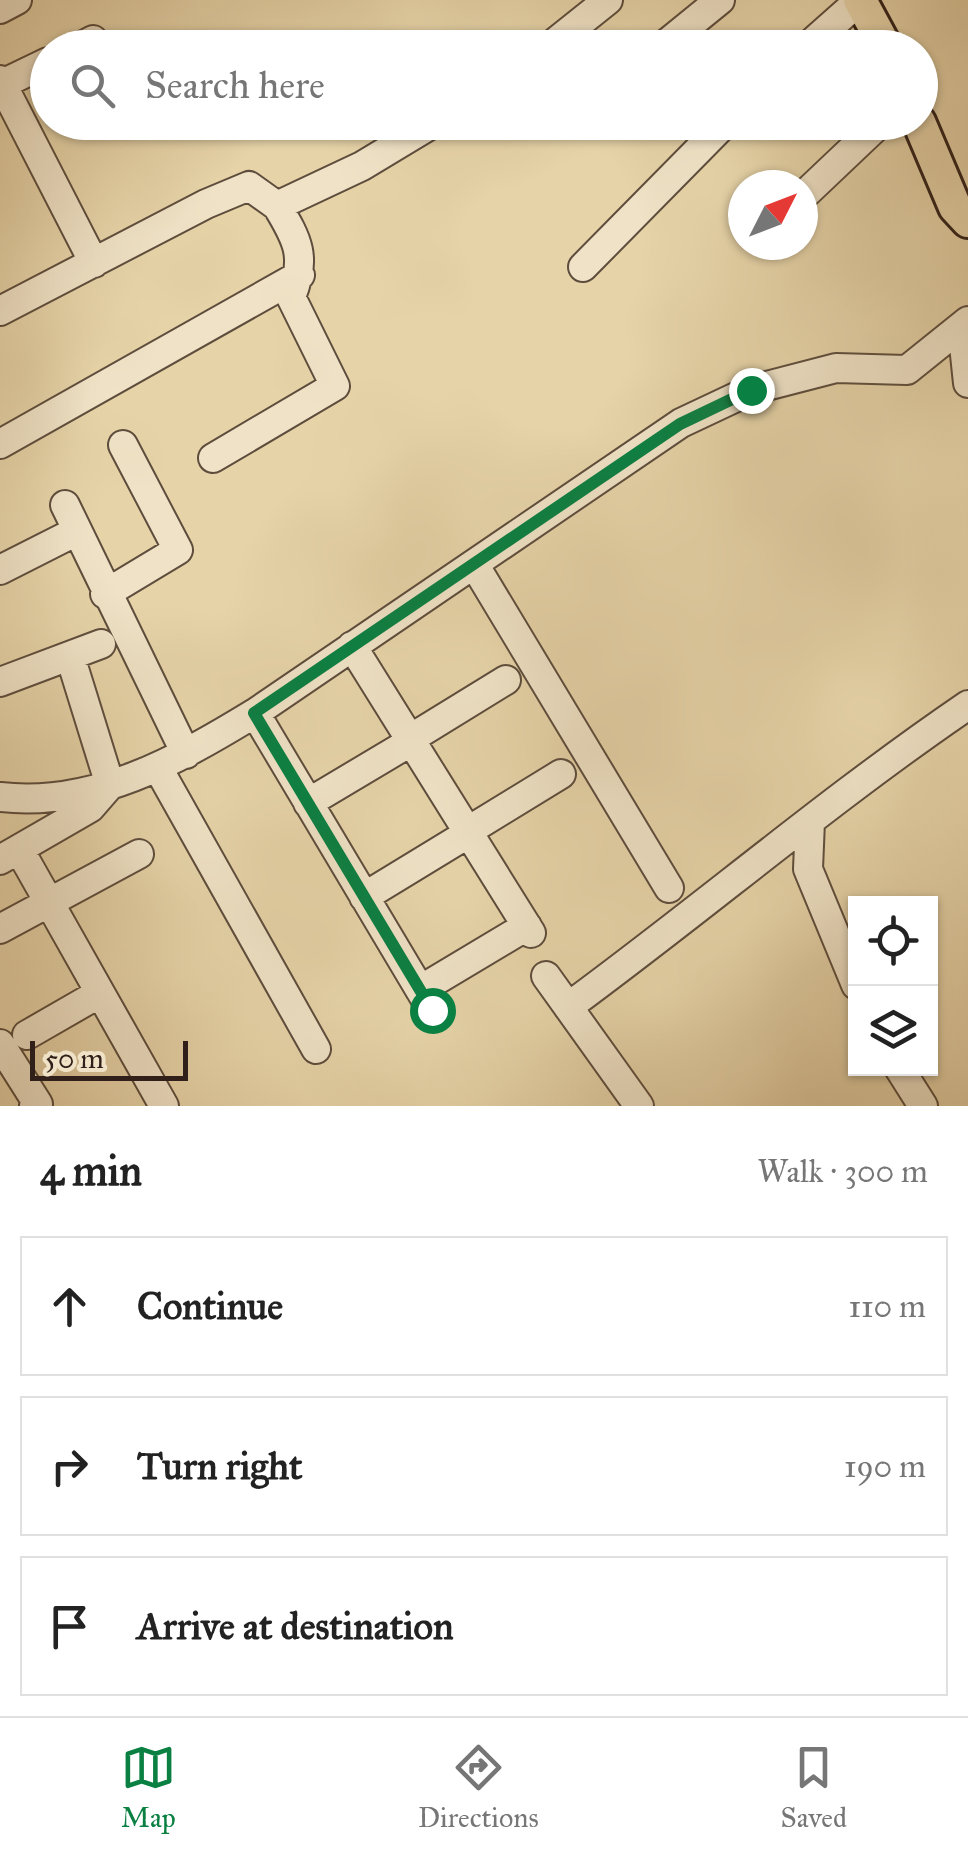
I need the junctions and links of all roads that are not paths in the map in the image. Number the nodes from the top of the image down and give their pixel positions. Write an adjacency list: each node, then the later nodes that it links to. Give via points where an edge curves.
1 (17, 0): 5 (street)
2 (608, 0): 6 (street)
3 (720, 0): 7 (street)
4 (860, 0): 8 (street); 9 (main road)
5 (0, 9)
6 (570, 30)
7 (683, 30)
8 (826, 30)
9 (876, 30)
10 (30, 70): 11 (street)
11 (1, 83): 12 (street)
12 (30, 139)
13 (30, 140): 21 (street)
14 (405, 140): 19 (street)
15 (708, 140): 22 (street)
16 (862, 140): 18 (street)
17 (927, 140): 20 (main road)
18 (818, 182)
19 (276, 206): 21 (street, via 248,186); 23 (street, via 298,240)
20 (968, 220)
21 (94, 263): 24 (street)
22 (583, 267)
23 (300, 275): 27 (street); 29 (street, via 290,297 335,386)
24 (0, 311)
25 (965, 323): 26 (street); 32 (street, via 907,370 836,368 751,390 680,424)
26 (968, 383)
27 (0, 444)
28 (123, 445): 34 (street, via 178,550)
29 (213, 458)
30 (64, 505): 31 (street)
31 (76, 531): 33 (street); 34 (street)
32 (474, 564): 36 (street); 53 (street)
33 (0, 570)
34 (105, 594): 43 (street)
35 (101, 644): 37 (street)
36 (352, 646): 41 (street); 42 (street)
37 (70, 656): 39 (street); 46 (street)
38 (506, 680): 42 (street)
39 (0, 682)
40 (968, 705): 49 (street)
41 (254, 713): 43 (street); 48 (street)
42 (411, 740): 48 (street); 50 (street)
43 (186, 754): 44 (street)
44 (158, 768): 46 (street); 63 (street)
45 (560, 774): 50 (street)
46 (110, 785): 47 (street, via 56,799); 52 (street, via 90,808)
47 (0, 797)
48 (308, 803): 54 (street)
49 (810, 821): 57 (street, via 808,869); 60 (street)
50 (468, 832): 54 (street); 54 (street, via 529,930 426,1000)
51 (140, 854): 55 (street)
52 (10, 855): 55 (street)
53 (669, 888)
54 (364, 897)
55 (49, 903): 56 (street); 59 (street)
56 (0, 930)
57 (848, 969)
58 (546, 976): 60 (street)
59 (100, 993): 61 (street); 66 (street)
60 (568, 1007): 67 (street)
61 (27, 1035)
62 (0, 1044): 65 (street)
63 (316, 1049)
64 (903, 1076): 68 (street)
65 (34, 1106)
66 (164, 1106)
67 (639, 1106)
68 (923, 1106)

